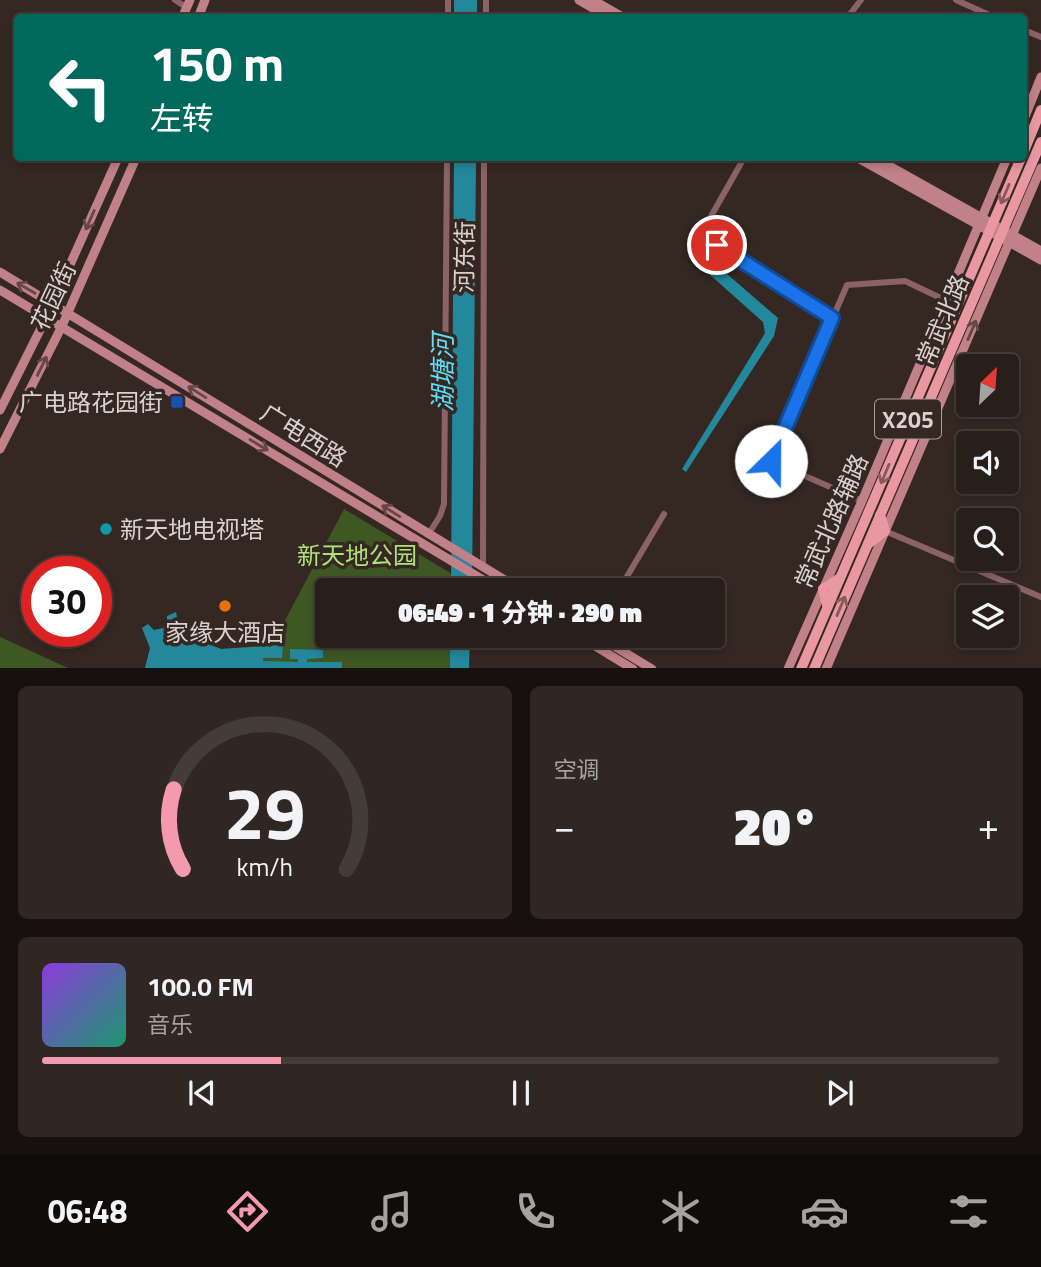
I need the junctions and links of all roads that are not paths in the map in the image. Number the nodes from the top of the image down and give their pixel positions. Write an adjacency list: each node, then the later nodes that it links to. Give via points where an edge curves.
1 (175, 0): 6 (street)
2 (579, 0): 7 (main road)
3 (593, 0): 8 (main road)
4 (861, 0): 9 (street)
5 (956, 0): 10 (street)
6 (188, 4)
7 (603, 14)
8 (617, 14)
9 (850, 14)
10 (987, 14)
11 (1041, 77): 13 (main road)
12 (1041, 110): 15 (main road)
13 (1027, 111)
14 (1041, 142): 28 (main road, 常武北路 / X205)
15 (1027, 144)
16 (117, 161): 34 (main road, 花园街, one-way to 34)
17 (135, 161): 35 (main road, 花园街)
18 (447, 161): 48 (street, via 444,504)
19 (484, 161): 50 (street, 河东街)
20 (742, 161): 37 (street, via 701,234)
21 (864, 161): 26 (main road)
22 (880, 161): 26 (main road)
23 (1006, 161): 26 (main road, 常武北路辅路)
24 (1020, 161): 27 (main road, 常武北路 / X205, one-way to 27)
25 (1041, 168): 28 (main road)
26 (981, 221): 27 (main road); 33 (main road, 常武北路辅路)
27 (991, 227): 28 (main road); 54 (main road, 常武北路 / X205, one-way to 54)
28 (1007, 236): 29 (main road); 30 (main road); 39 (main road, 常武北路 / X205); 41 (main road, one-way to 28)
29 (1041, 251)
30 (1041, 260)
31 (0, 272): 34 (main road, one-way to 31)
32 (0, 290): 36 (main road)
33 (947, 301): 37 (street, via 905,281 847,285); 44 (main road, 常武北路辅路)
34 (52, 303): 35 (main road, 广电西路); 36 (main road, 花园街)
35 (68, 312): 38 (main road, 花园街); 48 (main road, 广电西路, one-way to 35)
36 (46, 318): 38 (main road, 广电西路); 40 (main road, 花园街)
37 (832, 318): 44 (street, via 771,461)
38 (62, 326): 43 (main road, 花园街, one-way to 38); 51 (main road, 广电西路, one-way to 51)
39 (931, 398): 41 (main road); 42 (main road, 常武北路 / X205)
40 (0, 410)
41 (935, 415): 42 (main road); 47 (main road)
42 (921, 421): 46 (main road, 常武北路 / X205)
43 (0, 449)
44 (862, 501): 55 (main road, 常武北路辅路)
45 (664, 514): 53 (street)
46 (880, 515): 47 (main road); 49 (main road, 常武北路 / X205)
47 (885, 531): 49 (main road); 56 (street); 65 (main road)
48 (428, 534): 50 (main road, 广电西路)
49 (867, 545): 64 (main road, 常武北路 / X205, one-way to 49)
50 (479, 565): 52 (main road, 广电西路)
51 (481, 578)
52 (501, 578)
53 (626, 578)
54 (840, 578): 55 (main road); 57 (main road, 常武北路 / X205)
55 (822, 589): 57 (main road); 62 (main road, 常武北路辅路)
56 (1041, 597)
57 (828, 606): 63 (main road, 常武北路 / X205)
58 (599, 648): 60 (main road)
59 (618, 648): 61 (main road)
60 (633, 668)
61 (652, 668)
62 (788, 668)
63 (800, 668)
64 (814, 668)
65 (826, 668)

